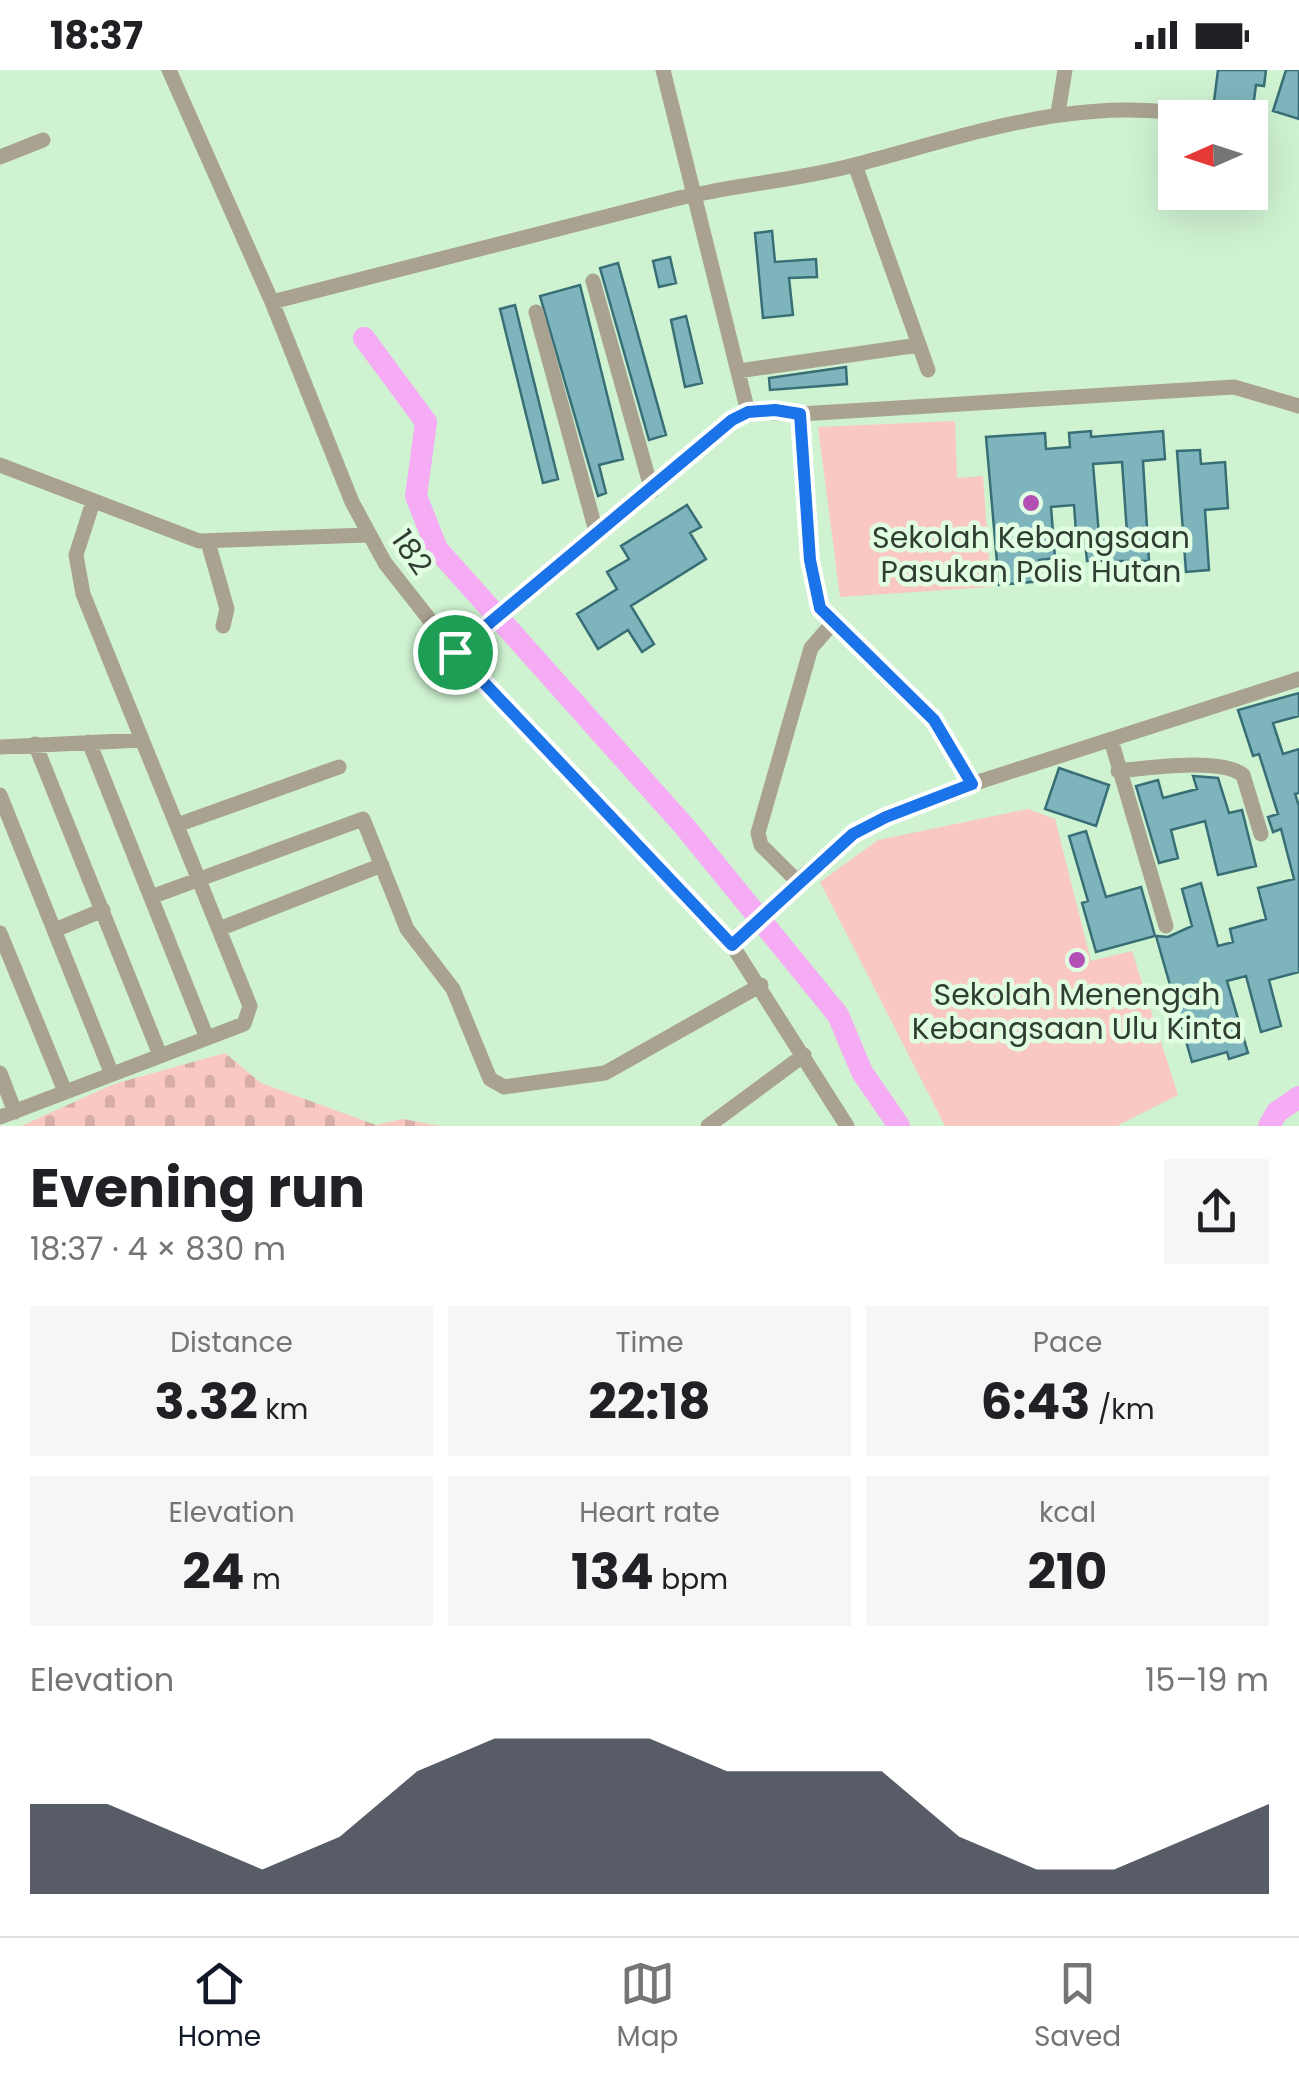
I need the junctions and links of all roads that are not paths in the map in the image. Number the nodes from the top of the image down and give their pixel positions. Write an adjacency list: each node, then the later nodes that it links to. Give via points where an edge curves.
1 (169, 70): 10 (street, 182)
2 (663, 70): 14 (street)
3 (1065, 70): 4 (street)
4 (1058, 113): 5 (street); 8 (street)
5 (1158, 116)
6 (43, 140): 7 (street)
7 (0, 157)
8 (855, 165): 10 (street, bridge, via 679,198); 12 (street)
9 (593, 281): 19 (street)
10 (272, 302): 21 (street, 182)
11 (536, 312): 22 (street)
12 (919, 345): 13 (street); 14 (street)
13 (928, 370)
14 (738, 371): 16 (street)
15 (1299, 406): 17 (street, via 1234,387)
16 (748, 412): 17 (street); 19 (street)
17 (800, 414): 24 (street, via 816,595)
18 (0, 465): 20 (street)
19 (652, 491): 22 (street)
20 (92, 502): 23 (street); 28 (street, via 77,567)
21 (367, 535): 23 (street); 26 (street, 182)
22 (597, 535): 26 (street)
23 (208, 542): 25 (street, via 226,609)
24 (832, 624): 35 (street, via 934,720); 41 (street, via 811,648 758,832 761,845)
25 (223, 626)
26 (455, 652): 48 (street, 182)
27 (1299, 679): 29 (street)
28 (142, 740): 30 (street); 37 (street)
29 (1111, 740): 34 (street); 35 (street)
30 (89, 742): 31 (street); 42 (street)
31 (35, 744): 32 (street); 43 (street)
32 (0, 747)
33 (339, 767): 37 (street)
34 (1118, 771): 38 (street, via 1237,770); 44 (street)
35 (972, 784): 41 (street, via 870,825)
36 (0, 796): 45 (street)
37 (177, 825): 40 (street)
38 (1260, 834)
39 (382, 865): 40 (street, via 365,820 358,819); 46 (street); 49 (street, via 407,929 453,989 490,1079 504,1087 605,1073)
40 (199, 877): 42 (street); 46 (street)
41 (797, 882): 48 (street)
42 (150, 897): 50 (street)
43 (103, 910): 45 (street); 51 (street)
44 (1166, 926)
45 (55, 930): 53 (street)
46 (219, 930): 50 (street, via 250,1006 244,1024)
47 (2, 942): 55 (street)
48 (732, 945): 49 (street, 182)
49 (761, 984): 52 (street, 182)
50 (207, 1038): 51 (street)
51 (160, 1055): 53 (street)
52 (804, 1055): 57 (street); 58 (street, 182)
53 (112, 1072): 55 (street)
54 (0, 1073): 56 (street)
55 (64, 1089): 56 (street)
56 (8, 1114)
57 (708, 1126)
58 (847, 1126)

